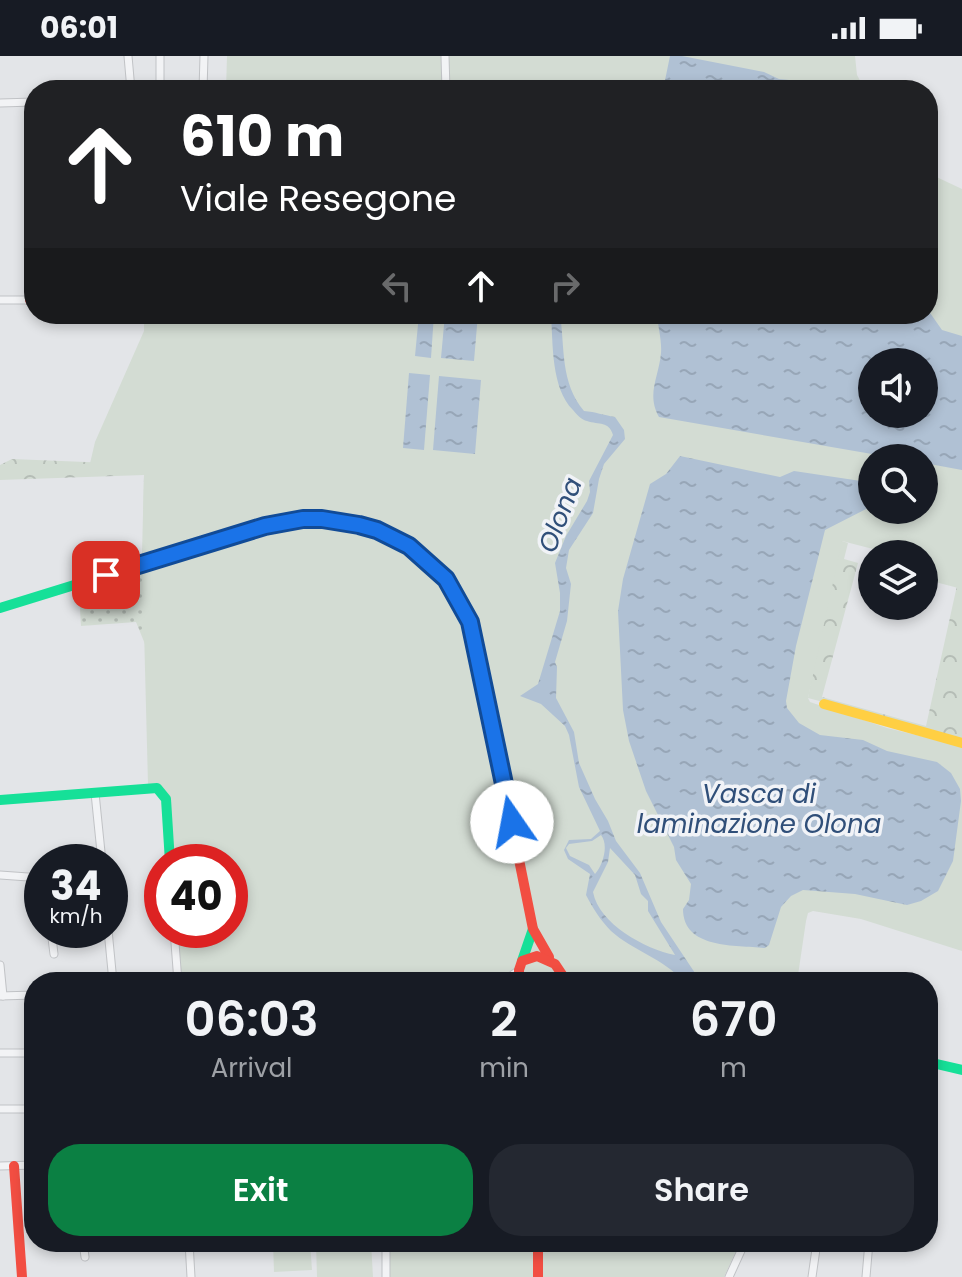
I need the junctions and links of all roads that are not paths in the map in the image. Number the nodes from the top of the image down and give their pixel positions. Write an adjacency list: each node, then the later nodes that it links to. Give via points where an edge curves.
1 (128, 56): 5 (street)
2 (160, 56): 6 (street)
3 (204, 56): 7 (street)
4 (445, 56): 8 (street)
5 (130, 80)
6 (160, 80)
7 (203, 80)
8 (446, 80)
9 (24, 102): 10 (street)
10 (0, 103)
11 (0, 300): 12 (street)
12 (24, 300)
13 (0, 608): 22 (street, via 303,519 377,530 409,546 456,593 475,637)
14 (824, 704): 15 (street)
15 (962, 743)
16 (95, 793): 17 (street); 18 (street); 19 (street, via 151,788 162,792)
17 (0, 800)
18 (100, 844)
19 (169, 844)
20 (0, 875): 21 (street)
21 (24, 877)
22 (533, 929): 27 (street); 31 (street)
23 (53, 948): 26 (street)
24 (110, 948): 29 (street)
25 (175, 948): 30 (street)
26 (54, 954)
27 (549, 957): 31 (street, via 532,955); 32 (street)
28 (0, 965): 34 (street)
29 (112, 972)
30 (177, 972)
31 (519, 972)
32 (561, 972)
33 (24, 995): 34 (street)
34 (2, 996)
35 (0, 1053): 36 (street)
36 (24, 1053)
37 (938, 1064): 38 (street)
38 (962, 1070)
39 (0, 1109): 40 (street)
40 (24, 1109)
41 (0, 1166): 42 (street)
42 (14, 1166): 43 (street); 52 (street)
43 (24, 1166)
44 (84, 1252): 51 (street)
45 (190, 1252): 53 (street)
46 (386, 1252): 54 (street)
47 (538, 1252): 55 (street)
48 (740, 1252): 56 (street)
49 (816, 1252): 57 (street)
50 (868, 1252): 58 (street)
51 (85, 1257)
52 (22, 1277)
53 (191, 1277)
54 (386, 1277)
55 (538, 1277)
56 (729, 1277)
57 (812, 1277)
58 (866, 1277)

